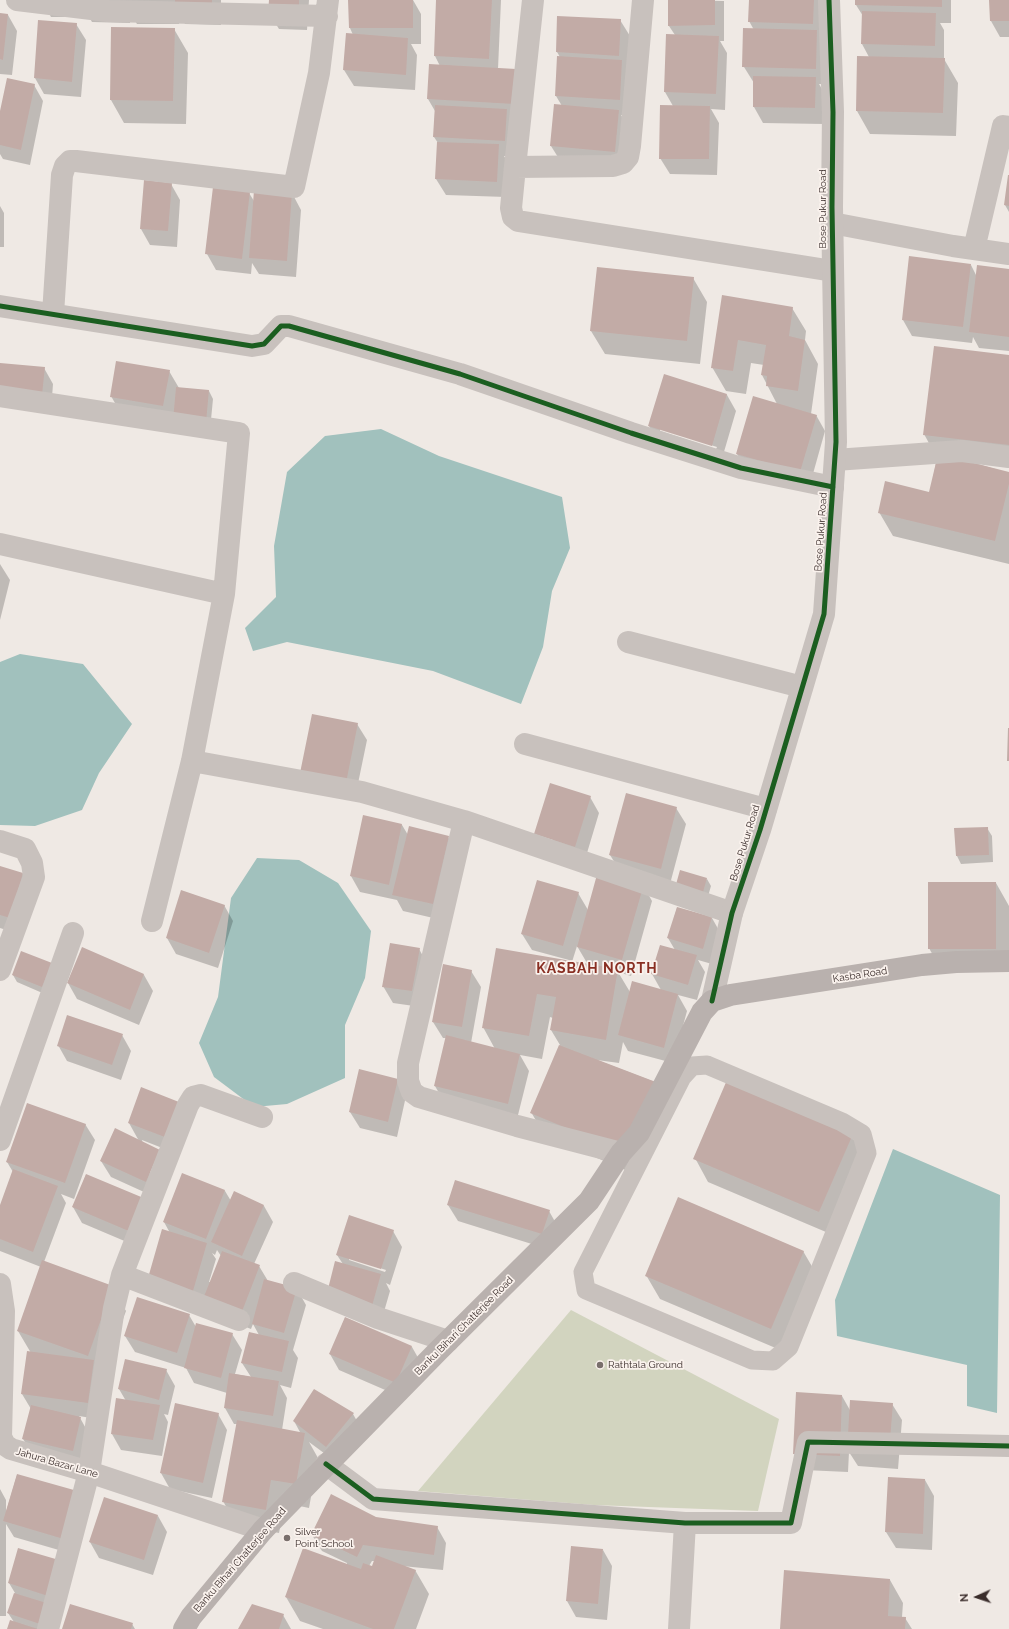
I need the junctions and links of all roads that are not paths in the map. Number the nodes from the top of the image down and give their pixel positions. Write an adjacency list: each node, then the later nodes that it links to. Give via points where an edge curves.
1 (17, 0): 5 (street, via 108,11)
2 (533, 0): 7 (street)
3 (643, 0): 7 (street, via 628,157 623,163 613,166)
4 (829, 0): 8 (street, Bose Pukur Road, via 833,112)
5 (327, 8): 13 (street, via 319,73 294,187 70,162 65,166 62,175)
6 (1009, 127): 9 (street, via 1003,126)
7 (514, 167): 11 (street, via 511,208 513,217 518,221)
8 (832, 223): 9 (street); 11 (street, Bose Pukur Road)
9 (974, 249): 10 (street)
10 (1009, 254)
11 (833, 271): 16 (street, Bose Pukur Road)
12 (0, 306): 13 (street)
13 (53, 314): 17 (street, via 252,346 264,344 281,326 289,326 460,374 741,468)
14 (0, 396): 19 (street, via 239,433)
15 (1009, 457): 16 (street, via 962,451)
16 (835, 460): 17 (street, Bose Pukur Road)
17 (833, 487): 21 (street, Bose Pukur Road, via 824,614)
18 (0, 544): 19 (street)
19 (224, 594): 23 (street)
20 (628, 642): 21 (street)
21 (802, 687): 24 (street, Bose Pukur Road)
22 (525, 744): 24 (street)
23 (192, 761): 25 (street, via 362,792); 28 (street)
24 (766, 809): 27 (street, Bose Pukur Road)
25 (464, 821): 27 (street); 35 (street, via 408,1063 408,1081 412,1092 419,1097)
26 (0, 841): 31 (street, via 25,849 32,863 34,877)
27 (732, 913): 32 (street, Bose Pukur Road)
28 (152, 921)
29 (73, 933): 34 (street)
30 (1009, 961): 32 (main road, Kasba Road, via 922,965 730,995)
31 (0, 970)
32 (712, 1001): 35 (main road, Banku Bihari Chatterjee Road, via 702,1012 639,1133)
33 (262, 1117): 36 (street, via 201,1095 193,1097)
34 (0, 1140)
35 (630, 1157): 35 (lane, via 583,1272 586,1290 752,1360 773,1361 789,1347 867,1153 862,1134 842,1122 707,1065 692,1066 682,1077); 40 (main road, Banku Bihari Chatterjee Road)
36 (122, 1276): 39 (street); 44 (street, via 114,1308)
37 (294, 1283): 40 (street, via 378,1318)
38 (0, 1284): 41 (street, Jahura Bazar Lane, via 4,1311)
39 (239, 1320)
40 (448, 1341): 43 (main road, Banku Bihari Chatterjee Road)
41 (3, 1445): 44 (street, Jahura Bazar Lane)
42 (1009, 1446): 45 (street, via 808,1442 791,1523)
43 (326, 1464): 45 (street, via 373,1499); 46 (main road, Banku Bihari Chatterjee Road)
44 (89, 1472): 46 (street, Jahura Bazar Lane); 47 (street)
45 (685, 1523): 49 (street)
46 (263, 1530): 48 (main road, Banku Bihari Chatterjee Road, via 191,1617)
47 (48, 1629)
48 (184, 1629)
49 (679, 1629)

